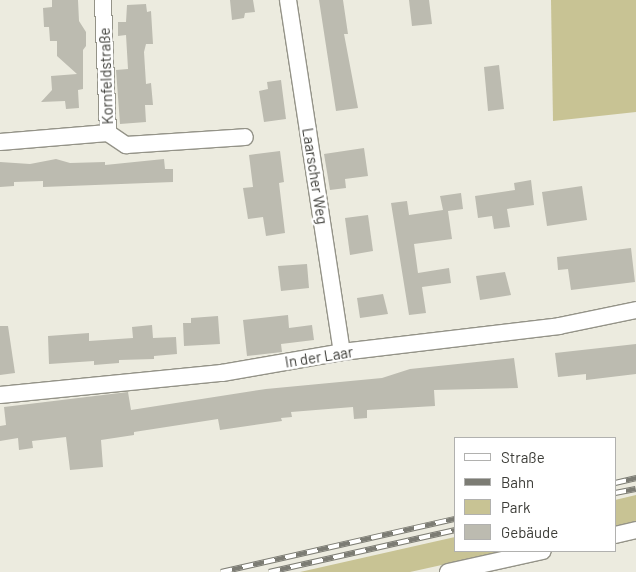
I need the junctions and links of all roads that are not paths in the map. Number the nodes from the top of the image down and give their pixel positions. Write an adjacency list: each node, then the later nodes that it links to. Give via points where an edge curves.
1 (103, 0): 3 (street, Kornfeldstraße)
2 (288, 0): 7 (street, Laarscher Weg)
3 (108, 133): 4 (street, via 126,145); 5 (street, Kornfeldstraße)
4 (245, 137)
5 (0, 142)
6 (636, 310): 7 (street, In der Laar, via 559,326)
7 (342, 352): 8 (street, In der Laar, via 222,373)
8 (0, 395)
9 (636, 530): 10 (street)
10 (616, 535)
11 (538, 552): 12 (street)
12 (448, 572)

